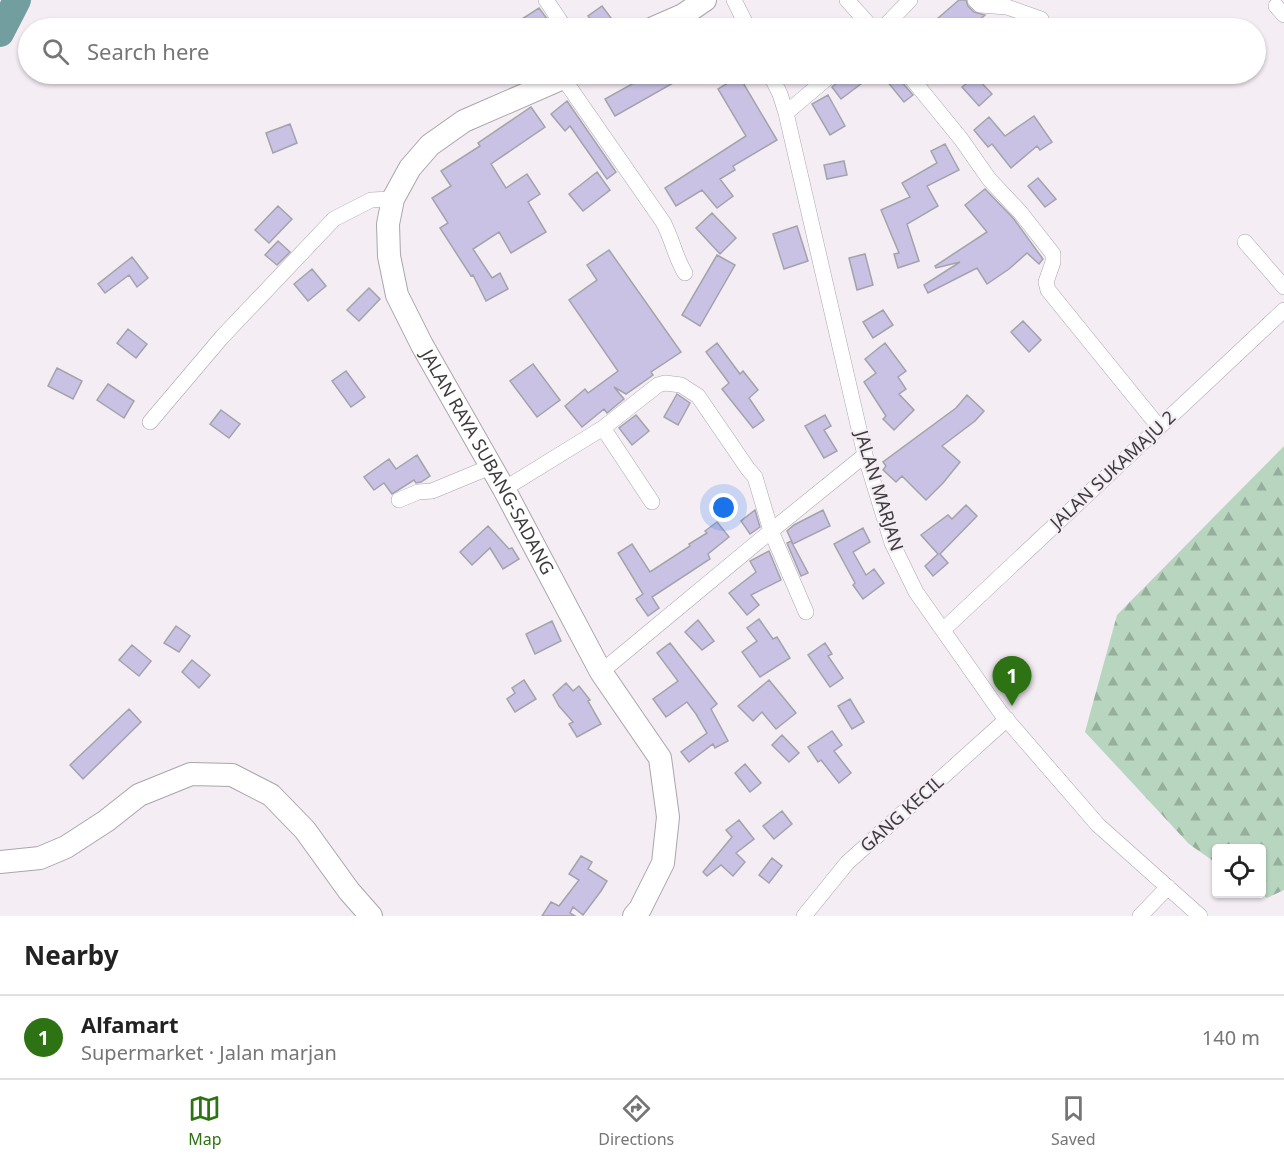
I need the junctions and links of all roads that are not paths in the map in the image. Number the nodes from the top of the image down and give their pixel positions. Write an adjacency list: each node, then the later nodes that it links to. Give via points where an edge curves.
1 (546, 0): 7 (street)
2 (705, 0): 8 (main road)
3 (734, 0): 9 (street)
4 (847, 0): 10 (street)
5 (910, 0): 11 (street)
6 (975, 0): 12 (street, via 980,5 1007,7)
7 (559, 18)
8 (676, 18)
9 (743, 18)
10 (863, 18)
11 (893, 18)
12 (1038, 18)
13 (548, 84): 19 (main road, JALAN RAYA SUBANG-SADANG, via 464,121 430,145 410,168)
14 (571, 84): 21 (street, via 663,222)
15 (775, 84): 18 (street, JALAN MARJAN)
16 (820, 84): 18 (street)
17 (916, 84): 25 (street, via 1053,254 1046,282 1048,290)
18 (786, 113): 27 (street, JALAN MARJAN)
19 (393, 198): 24 (street, via 372,200 334,219 222,337); 28 (main road, JALAN RAYA SUBANG-SADANG, via 388,256 397,295)
20 (1245, 242): 22 (street)
21 (685, 273)
22 (1284, 287)
23 (1284, 310): 25 (street, JALAN SUKAMAJU 2)
24 (150, 422)
25 (1159, 427): 34 (street, JALAN SUKAMAJU 2)
26 (603, 428): 29 (street); 31 (street); 32 (street, via 658,385 673,382 690,389 755,477)
27 (865, 455): 32 (street); 34 (street, JALAN MARJAN, via 892,543 916,592)
28 (490, 467): 29 (main road, JALAN RAYA SUBANG-SADANG); 30 (street)
29 (504, 489): 35 (main road, JALAN RAYA SUBANG-SADANG)
30 (399, 500)
31 (652, 502)
32 (771, 531): 33 (street); 35 (street)
33 (806, 612)
34 (943, 630): 36 (street, JALAN MARJAN)
35 (601, 672): 40 (main road, JALAN RAYA SUBANG-SADANG, via 660,758 668,817 663,863)
36 (1007, 719): 38 (street, JALAN MARJAN, via 1098,825); 41 (street, GANG KECIL, via 848,863)
37 (0, 862): 39 (main road, via 40,858 66,848 139,795 191,774 232,775 271,795 305,830)
38 (1168, 887): 42 (street); 43 (street, JALAN MARJAN)
39 (370, 916)
40 (634, 916)
41 (804, 916)
42 (1140, 916)
43 (1200, 916)

